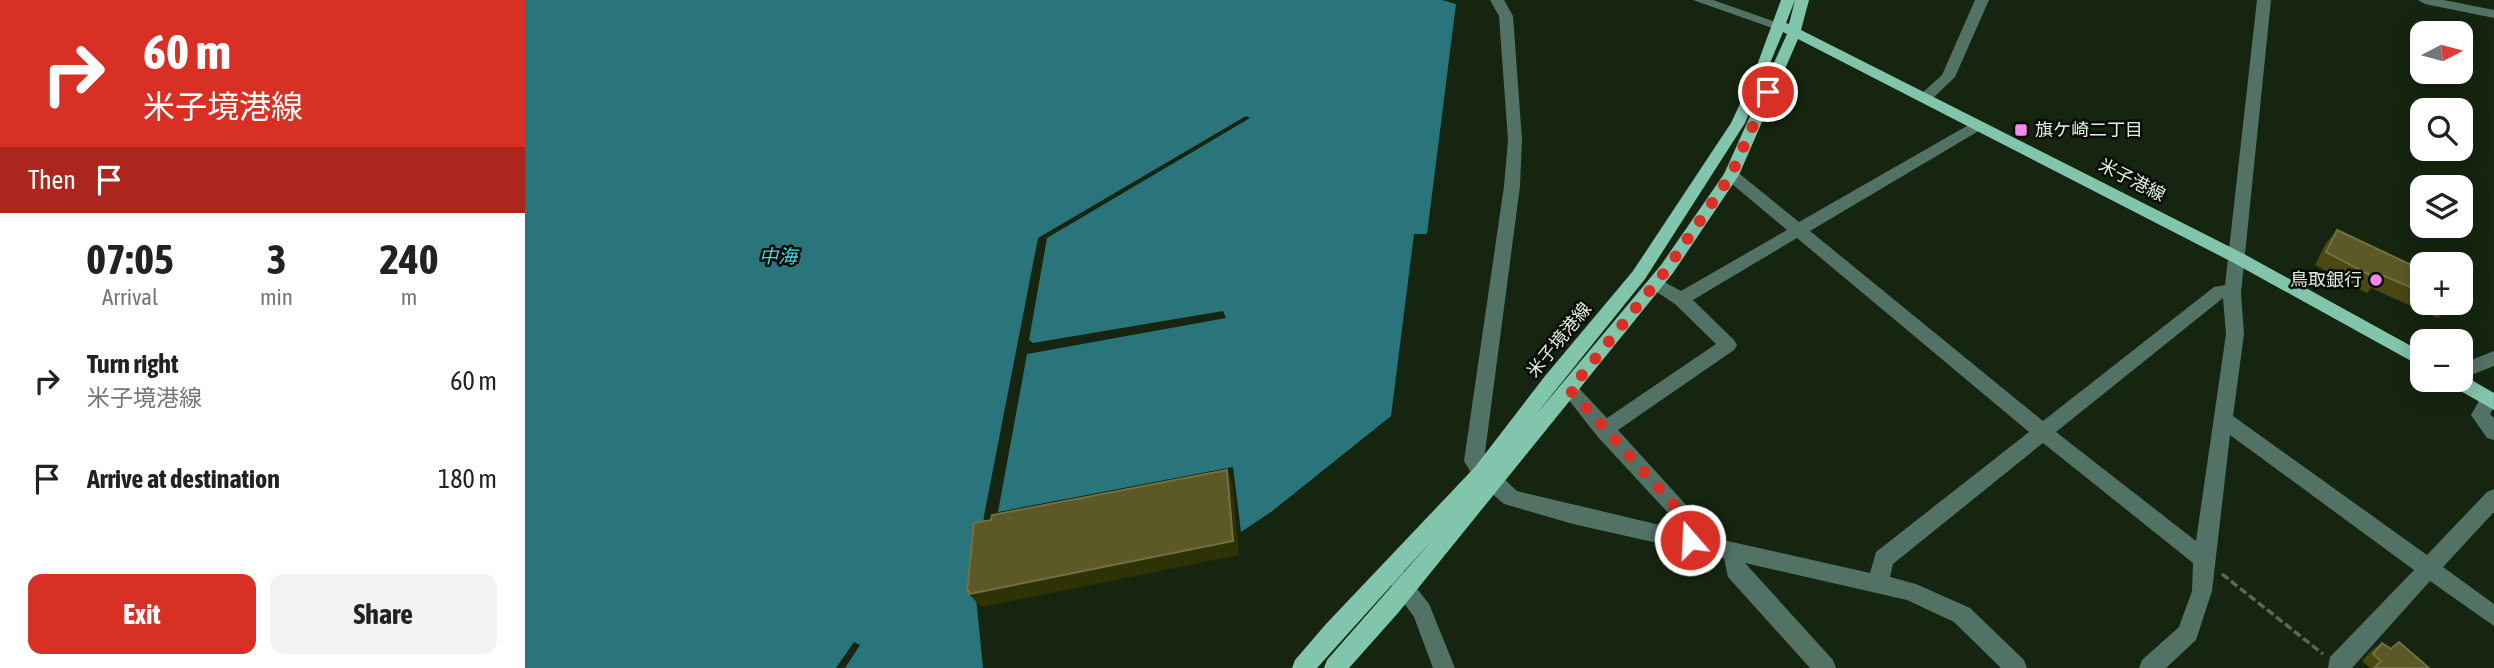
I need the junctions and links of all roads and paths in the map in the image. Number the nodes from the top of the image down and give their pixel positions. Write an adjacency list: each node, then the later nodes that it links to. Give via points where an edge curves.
1 (1700, 0): 9 (street)
2 (1788, 0): 9 (main road, 米子境港線)
3 (1802, 0): 9 (main road, 米子境港線)
4 (1982, 0): 10 (street, via 1948,77)
5 (2264, 0): 14 (street)
6 (2425, 0): 8 (street)
7 (1503, 1): 28 (street, via 1515,140 1475,461)
8 (2494, 14)
9 (1787, 29): 10 (main road, 米子港線); 12 (main road, 米子境港線); 28 (main road, 米子境港線, via 1738,123 1639,275 1551,381)
10 (1924, 99): 11 (main road, 米子港線)
11 (1977, 126): 13 (street); 14 (main road, 米子港線)
12 (1731, 175): 13 (street); 15 (main road, 米子境港線)
13 (1798, 231): 17 (street); 27 (street)
14 (2238, 258): 16 (street); 18 (main road, 米子港線)
15 (1655, 284): 17 (street); 21 (main road, 米子境港線)
16 (2233, 293): 24 (street, via 2235,334); 27 (street, via 2220,291)
17 (1681, 299): 25 (street, via 1728,345)
18 (2410, 353)
19 (2494, 358): 20 (street)
20 (2473, 367)
21 (1570, 390): 25 (street); 28 (main road, 米子境港線)
22 (2473, 390): 23 (main road)
23 (2492, 401): 26 (street, via 2480,415)
24 (2224, 420): 32 (street); 33 (street)
25 (1604, 430): 30 (street, via 1692,525)
26 (2494, 432)
27 (2044, 433): 32 (street); 35 (street, via 1883,559)
28 (1487, 478): 30 (street, via 1511,498); 34 (main road, 米子境港線)
29 (2494, 498): 33 (street)
30 (1690, 540): 31 (street)
31 (1733, 550): 35 (street); 41 (street, via 1735,570)
32 (2204, 559): 37 (path); 43 (street, via 2203,591 2188,633)
33 (2427, 567): 36 (street); 37 (street)
34 (1398, 579): 38 (main road, 米子境港線, via 1334,631); 39 (main road, 米子境港線, via 1391,606); 40 (street, via 1422,611)
35 (1879, 584): 42 (street, via 1909,591 1962,615)
36 (2494, 616)
37 (2340, 667)
38 (1303, 668)
39 (1335, 668)
40 (1444, 668)
41 (1825, 668)
42 (2016, 668)
43 (2150, 668)

